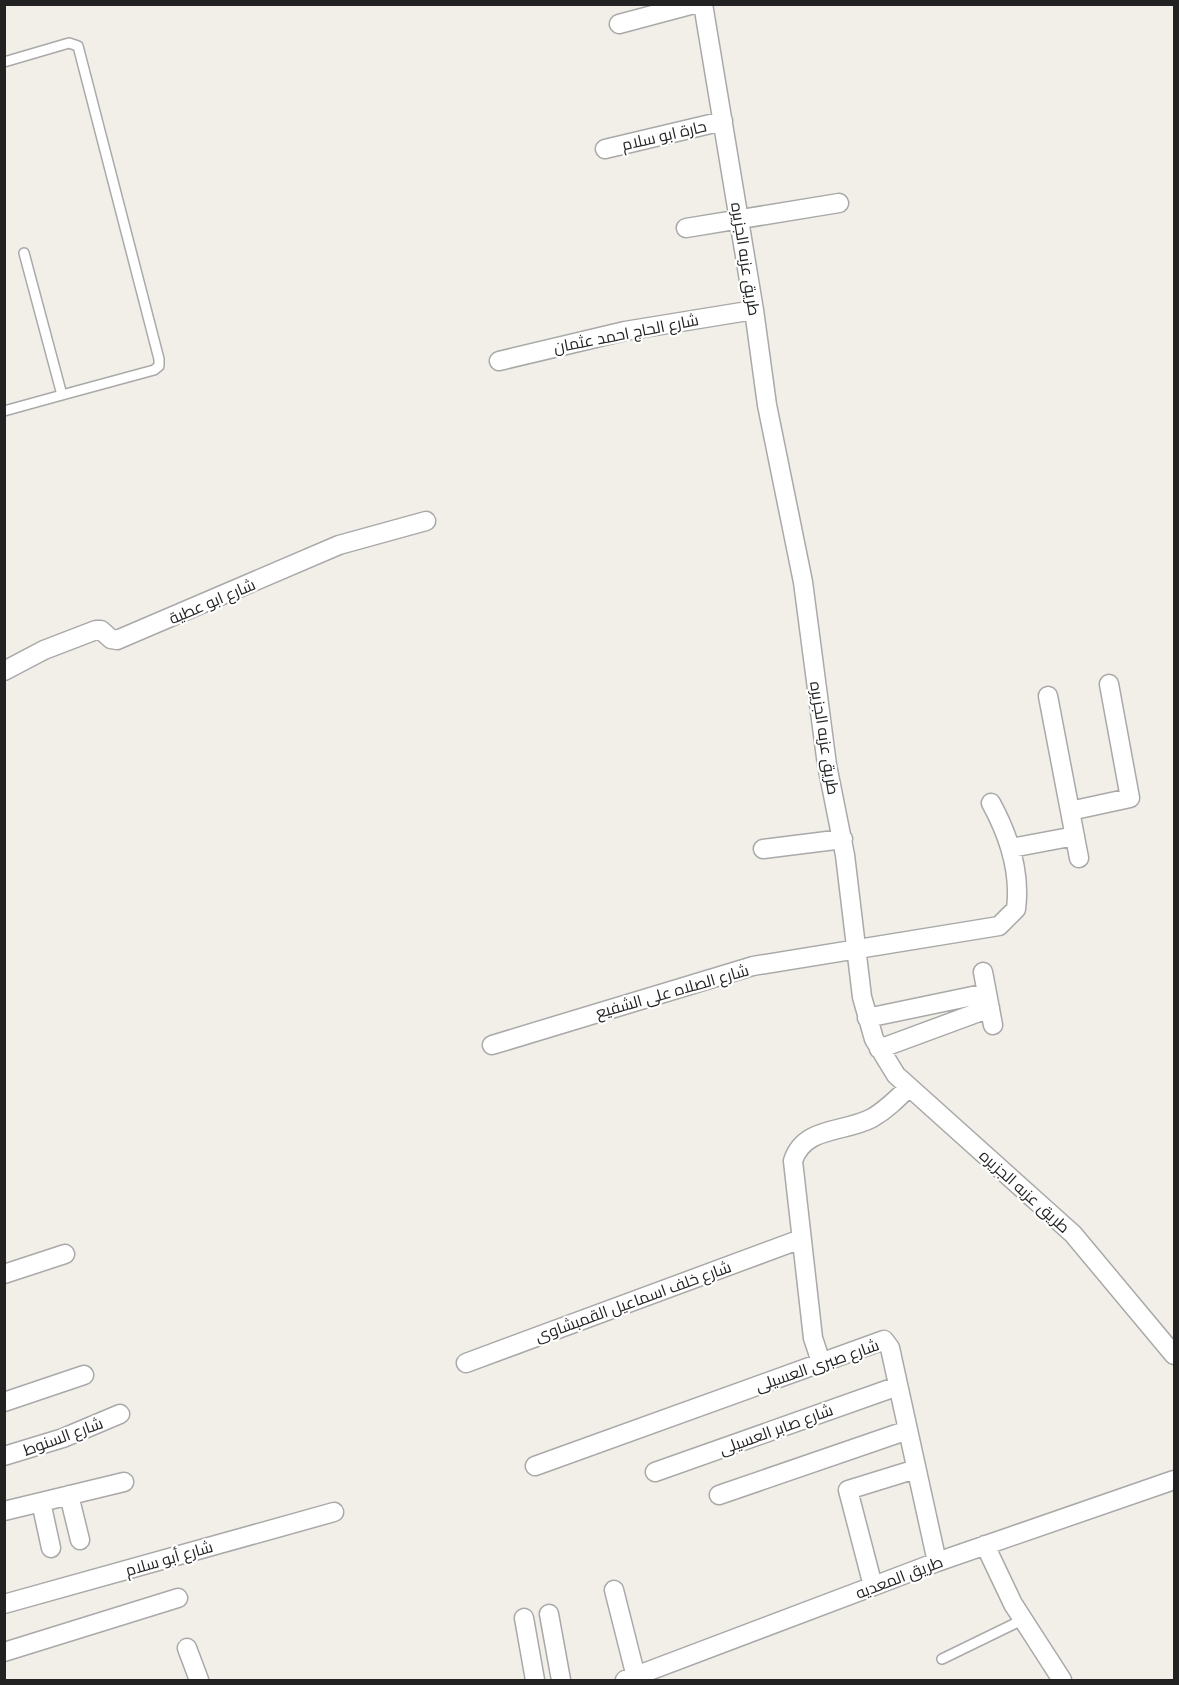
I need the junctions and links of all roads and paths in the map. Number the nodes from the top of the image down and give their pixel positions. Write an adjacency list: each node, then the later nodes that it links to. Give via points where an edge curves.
1 (694, 4): 3 (street)
2 (703, 4): 5 (street, طريق عزبه الجزيره)
3 (619, 24)
4 (4, 62): 13 (lane, via 69,43 78,46 159,359 154,370)
5 (723, 121): 6 (street, حارة ابو سلام); 8 (street, طريق عزبه الجزيره)
6 (605, 148)
7 (839, 202): 8 (street)
8 (739, 217): 9 (street); 11 (street, طريق عزبه الجزيره)
9 (686, 228)
10 (24, 253): 13 (lane)
11 (754, 310): 12 (street, شارع الحاج احمد عثمان, via 625,331); 22 (street, طريق عزبه الجزيره, via 770,425 803,582 827,765)
12 (499, 361)
13 (62, 394): 14 (lane)
14 (4, 411)
15 (426, 521): 16 (street, شارع ابو عطية, via 334,548 117,640 96,630 44,650)
16 (4, 672)
17 (1109, 684): 20 (street, via 1130,798)
18 (1048, 696): 20 (street)
19 (991, 803): 23 (street, شارع الصلاه على الشفيع)
20 (1070, 811): 21 (street)
21 (1075, 836): 23 (street); 25 (street)
22 (843, 839): 24 (street); 26 (street, طريق عزبه الجزيره)
23 (1011, 848): 26 (street, شارع الصلاه على الشفيع, via 1016,909 999,926)
24 (763, 849)
25 (1079, 858)
26 (855, 949): 29 (street, طريق عزبه الجزيره); 30 (street, شارع الصلاه على الشفيع, via 733,971)
27 (983, 972): 28 (street)
28 (990, 1009): 29 (street); 31 (street)
29 (867, 1018): 31 (street, طريق عزبه الجزيره)
30 (492, 1045)
31 (879, 1049): 32 (street, طريق عزبه الجزيره)
32 (909, 1088): 33 (street, via 871,1118 848,1128 813,1135 797,1150 794,1161); 36 (street, طريق عزبه الجزيره, via 1073,1234)
33 (801, 1239): 37 (street, via 813,1338); 38 (street, شارع خلف اسماعيل القمبشاوى)
34 (64, 1254): 35 (street)
35 (4, 1274)
36 (1174, 1355)
37 (821, 1362): 40 (street, شارع صبرى العسيلى, via 884,1340); 45 (street, شارع صبرى العسيلى)
38 (466, 1363)
39 (84, 1375): 41 (street)
40 (898, 1386): 43 (street, شارع صبرى العسيلى); 47 (street, شارع صابر العسيلى)
41 (4, 1402)
42 (120, 1414): 44 (street, شارع السنوط)
43 (908, 1430): 46 (street, شارع صبرى العسيلى); 51 (street)
44 (4, 1456)
45 (535, 1466)
46 (916, 1469): 58 (street, شارع صبرى العسيلى); 59 (street, via 848,1490)
47 (655, 1472)
48 (1174, 1480): 56 (street, طريق المعديه)
49 (124, 1482): 50 (street)
50 (69, 1495): 52 (street); 55 (street)
51 (719, 1495)
52 (40, 1502): 53 (street); 57 (street)
53 (4, 1511)
54 (334, 1512): 62 (street, شارع أبو سلام)
55 (80, 1540)
56 (985, 1545): 58 (street, طريق المعديه); 65 (street)
57 (51, 1548)
58 (937, 1562): 59 (street, طريق المعديه)
59 (873, 1586): 69 (street, طريق المعديه)
60 (614, 1590): 69 (street)
61 (178, 1598): 67 (street)
62 (4, 1604)
63 (549, 1614): 72 (street)
64 (524, 1618): 71 (street)
65 (1022, 1620): 68 (lane); 73 (street)
66 (187, 1648): 70 (street)
67 (4, 1652)
68 (942, 1659)
69 (630, 1678)
70 (199, 1680)
71 (535, 1680)
72 (561, 1680)
73 (1062, 1680)

